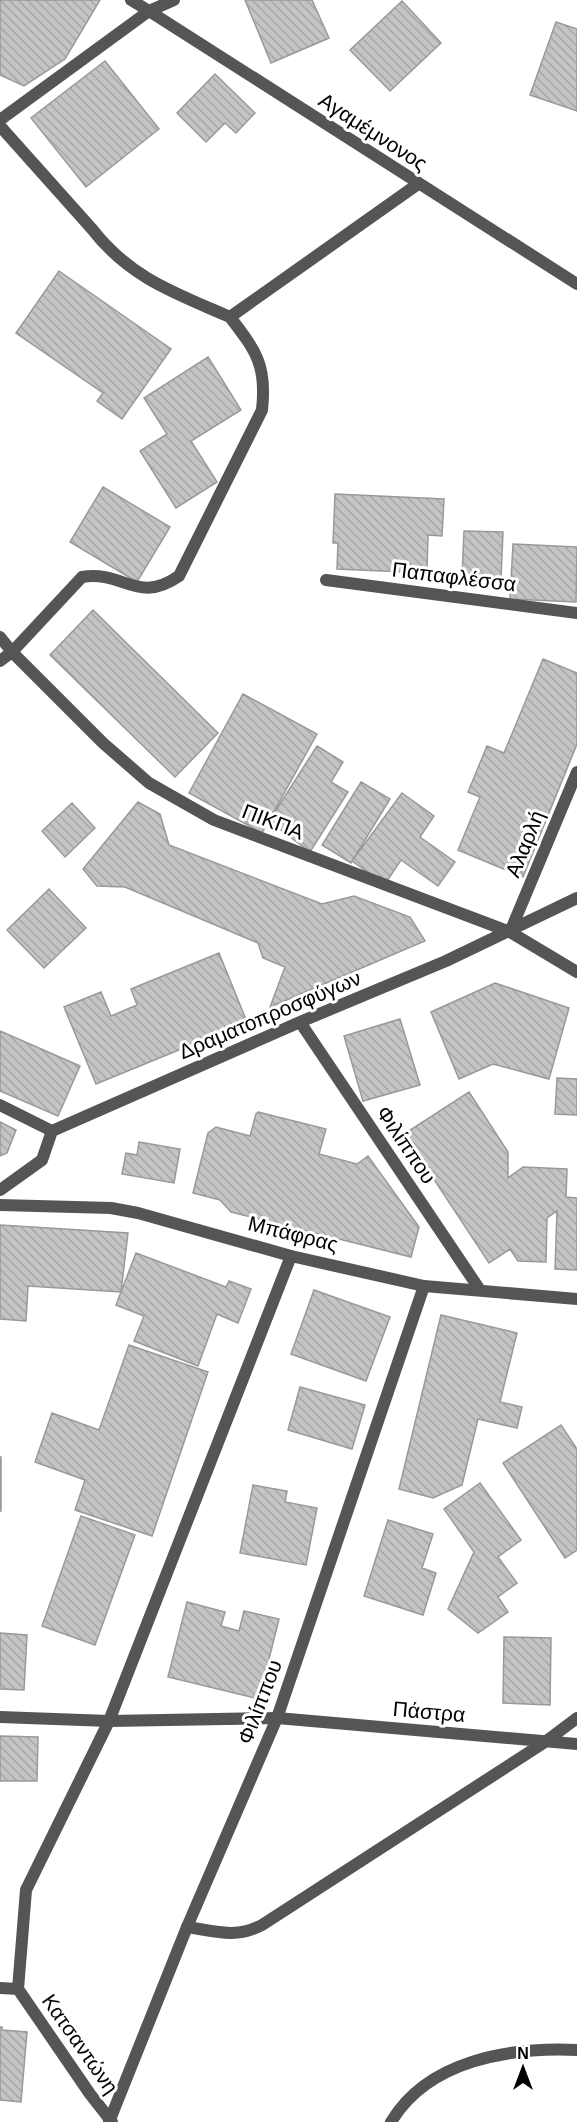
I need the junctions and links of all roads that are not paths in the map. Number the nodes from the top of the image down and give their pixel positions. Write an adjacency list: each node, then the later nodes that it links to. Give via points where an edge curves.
1 (131, 0): 3 (street, Αγαμέμνονος)
2 (174, 0): 3 (street)
3 (149, 11): 4 (street); 6 (street, Αγαμέμνονος)
4 (0, 120)
5 (0, 126): 8 (street, via 122,262 157,285)
6 (418, 184): 7 (street, Αγαμέμνονος); 8 (street)
7 (577, 284)
8 (230, 317): 12 (street, via 254,350 261,368 262,410 179,576 153,588 138,588 96,575 82,577)
9 (326, 580): 10 (street, Παπαφλέσσα)
10 (577, 613)
11 (0, 637): 12 (street, ΠΙΚΠΑ)
12 (12, 652): 13 (street); 16 (street, ΠΙΚΠΑ, via 149,783 214,820)
13 (0, 661)
14 (577, 772): 16 (street, Αλαρλή)
15 (577, 898): 16 (street, Δραματοπροσφύγων)
16 (510, 932): 17 (street, ΠΙΚΠΑ); 18 (street, Δραματοπροσφύγων)
17 (577, 972)
18 (300, 1022): 20 (street, Δραματοπροσφύγων); 25 (street, Φιλίππου)
19 (0, 1106): 20 (street)
20 (52, 1131): 21 (street, via 42,1160)
21 (0, 1190)
22 (0, 1205): 23 (street, Μπάφρας, via 111,1208)
23 (291, 1256): 24 (street, Μπάφρας); 30 (street)
24 (424, 1286): 25 (street, Μπάφρας); 28 (street, Φιλίππου)
25 (480, 1290): 26 (street, Μπάφρας)
26 (577, 1299)
27 (0, 1717): 30 (street)
28 (277, 1718): 30 (street, Πάστρα); 31 (street, Πάστρα); 33 (street, Φιλίππου)
29 (577, 1718): 31 (street)
30 (109, 1721): 35 (street, via 26,1890)
31 (545, 1742): 32 (street, Πάστρα); 33 (street, via 249,1932 236,1935)
32 (577, 1744)
33 (187, 1927): 37 (street, Φιλίππου)
34 (0, 1988): 35 (street)
35 (18, 1989): 37 (street, Κατσαντώνη)
36 (577, 2050): 38 (street, via 543,2048 465,2063 411,2096)
37 (110, 2121)
38 (391, 2122)

